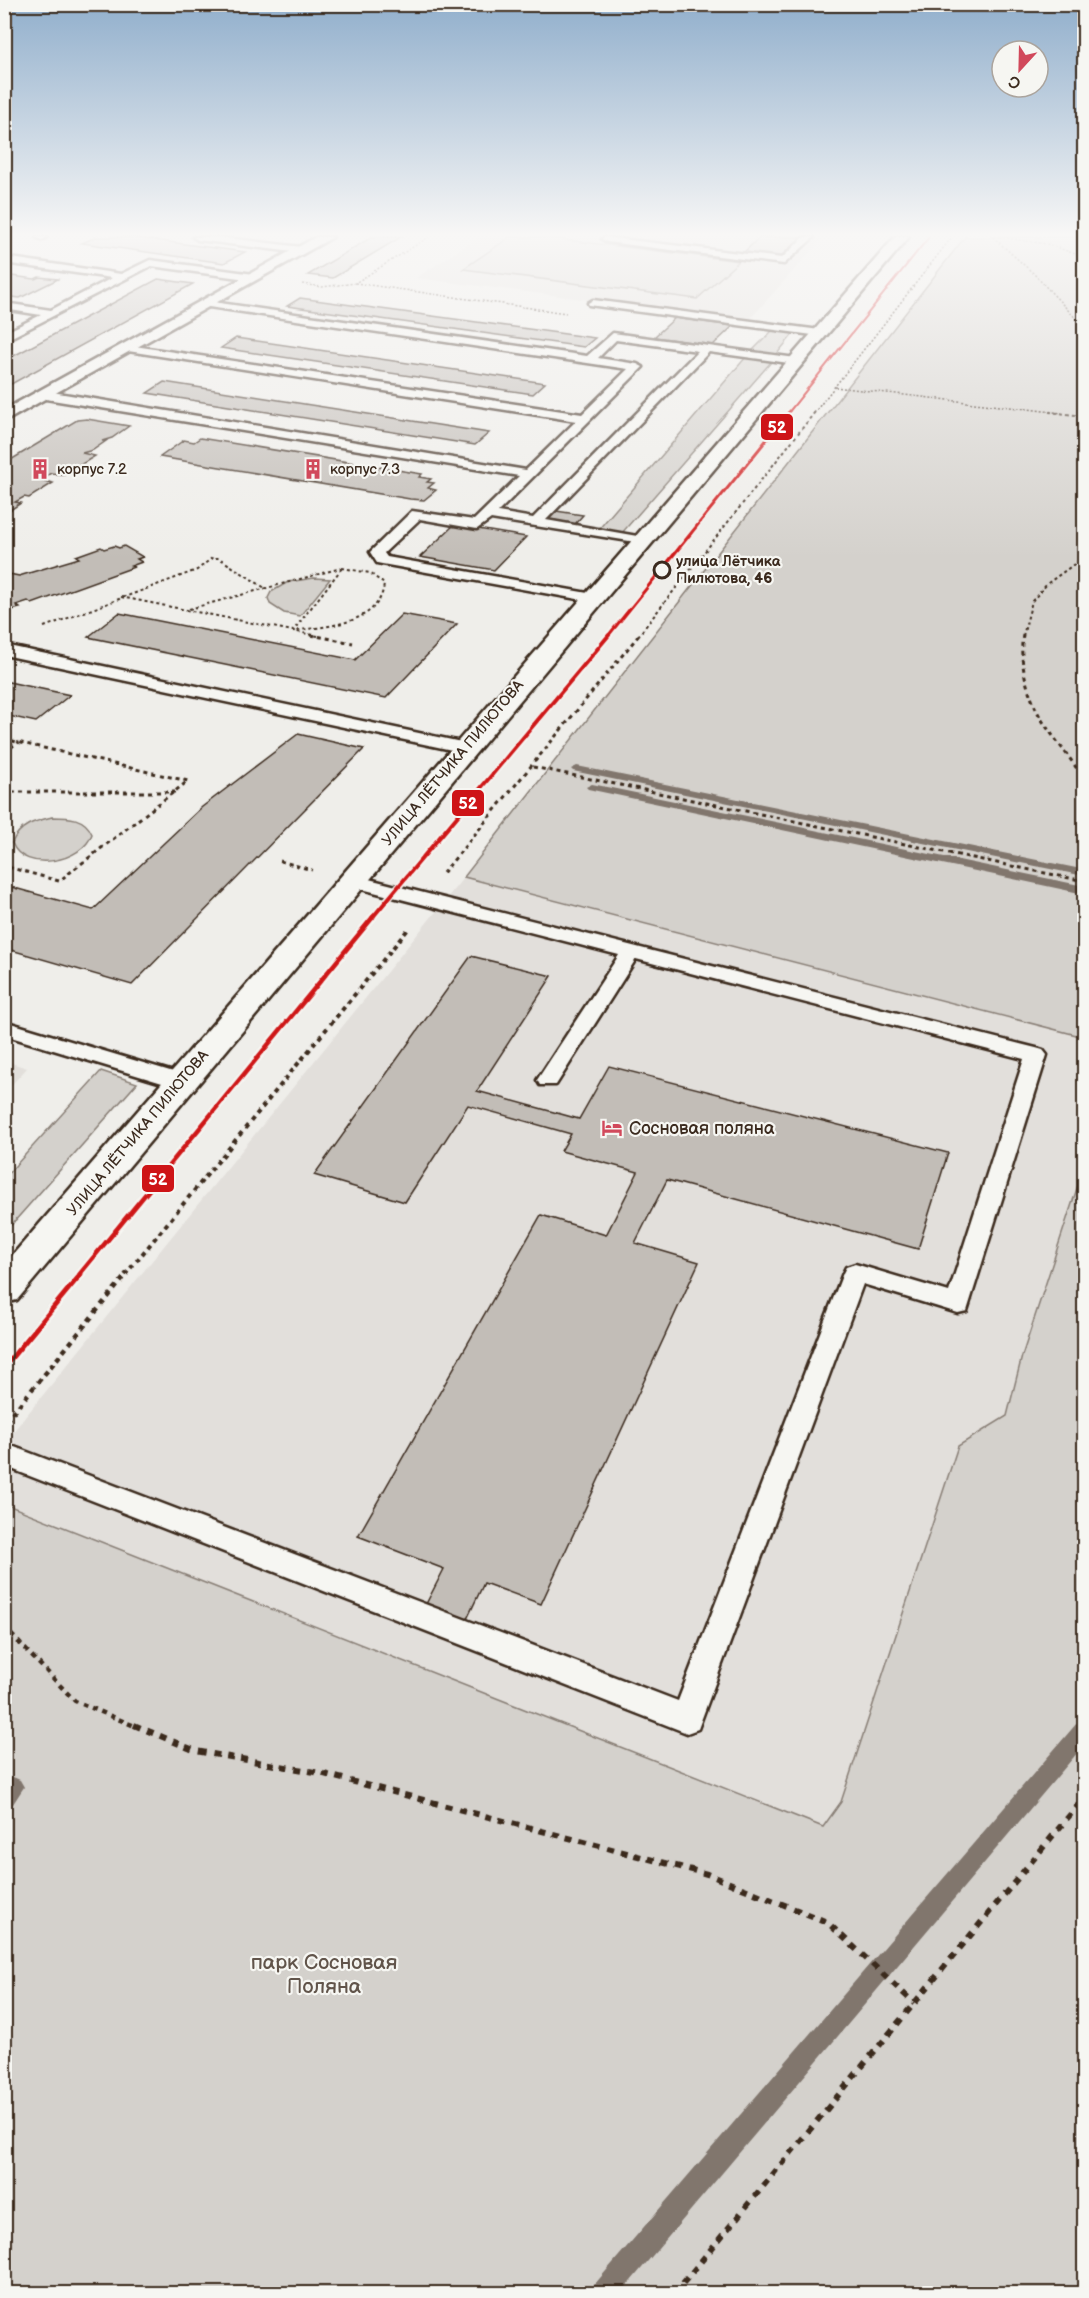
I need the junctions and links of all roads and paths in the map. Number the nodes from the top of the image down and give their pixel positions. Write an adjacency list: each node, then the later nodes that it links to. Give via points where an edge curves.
1 (135, 344): 7 (street)
2 (482, 344): 9 (lane)
3 (605, 344): 9 (lane)
4 (672, 344): 8 (lane)
5 (810, 344): 10 (street, УЛИЦА ЛЁТЧИКА ПИЛЮТОВА)
6 (868, 344): 11 (path)
7 (128, 348): 12 (street); 15 (lane)
8 (706, 349): 10 (lane); 18 (lane)
9 (590, 360): 15 (lane, via 638,367)
10 (796, 361): 19 (street, УЛИЦА ЛЁТЧИКА ПИЛЮТОВА)
11 (835, 387): 13 (path); 34 (path)
12 (46, 395): 14 (street); 16 (lane)
13 (1084, 416)
14 (4, 417)
15 (584, 418): 16 (lane)
16 (528, 474): 17 (lane)
17 (488, 514): 18 (lane); 24 (lane, via 477,525 417,514 377,552 382,560)
18 (537, 522): 19 (lane)
19 (643, 541): 24 (street, УЛИЦА ЛЁТЧИКА ПИЛЮТОВА)
20 (1084, 557): 35 (path, via 1048,583 1032,602 1022,638 1026,680 1043,722)
21 (342, 568): 22 (path); 27 (path); 27 (path, via 370,573 384,584 385,596 379,606 333,625)
22 (265, 588): 23 (path, via 219,558 212,558 197,570); 25 (path)
23 (121, 597): 25 (path); 26 (path)
24 (594, 598): 32 (street, УЛИЦА ЛЁТЧИКА ПИЛЮТОВА)
25 (187, 610): 27 (path)
26 (36, 630)
27 (292, 631): 28 (path)
28 (353, 643)
29 (4, 650): 32 (lane)
30 (4, 739): 31 (path)
31 (19, 742): 33 (path); 37 (path, via 189,781)
32 (466, 748): 40 (street, УЛИЦА ЛЁТЧИКА ПИЛЮТОВА)
33 (4, 752)
34 (533, 767): 39 (path); 41 (path)
35 (1084, 780)
36 (4, 792): 37 (path)
37 (175, 792): 38 (path, via 59,881)
38 (4, 866)
39 (439, 878)
40 (353, 881): 42 (lane); 46 (street, УЛИЦА ЛЁТЧИКА ПИЛЮТОВА)
41 (1084, 881)
42 (422, 898): 43 (lane); 48 (path, via 413,924)
43 (630, 953): 45 (lane); 49 (lane, via 1036,1055 958,1305 855,1274 687,1719)
44 (4, 1028): 46 (lane)
45 (548, 1080)
46 (182, 1082): 47 (street, УЛИЦА ЛЁТЧИКА ПИЛЮТОВА)
47 (4, 1290)
48 (4, 1423)
49 (4, 1454)
50 (4, 1627): 52 (path, via 75,1701 196,1751 320,1773 707,1874 827,1922)
51 (1084, 1798): 52 (path)
52 (914, 2004): 53 (path)
53 (674, 2294)

